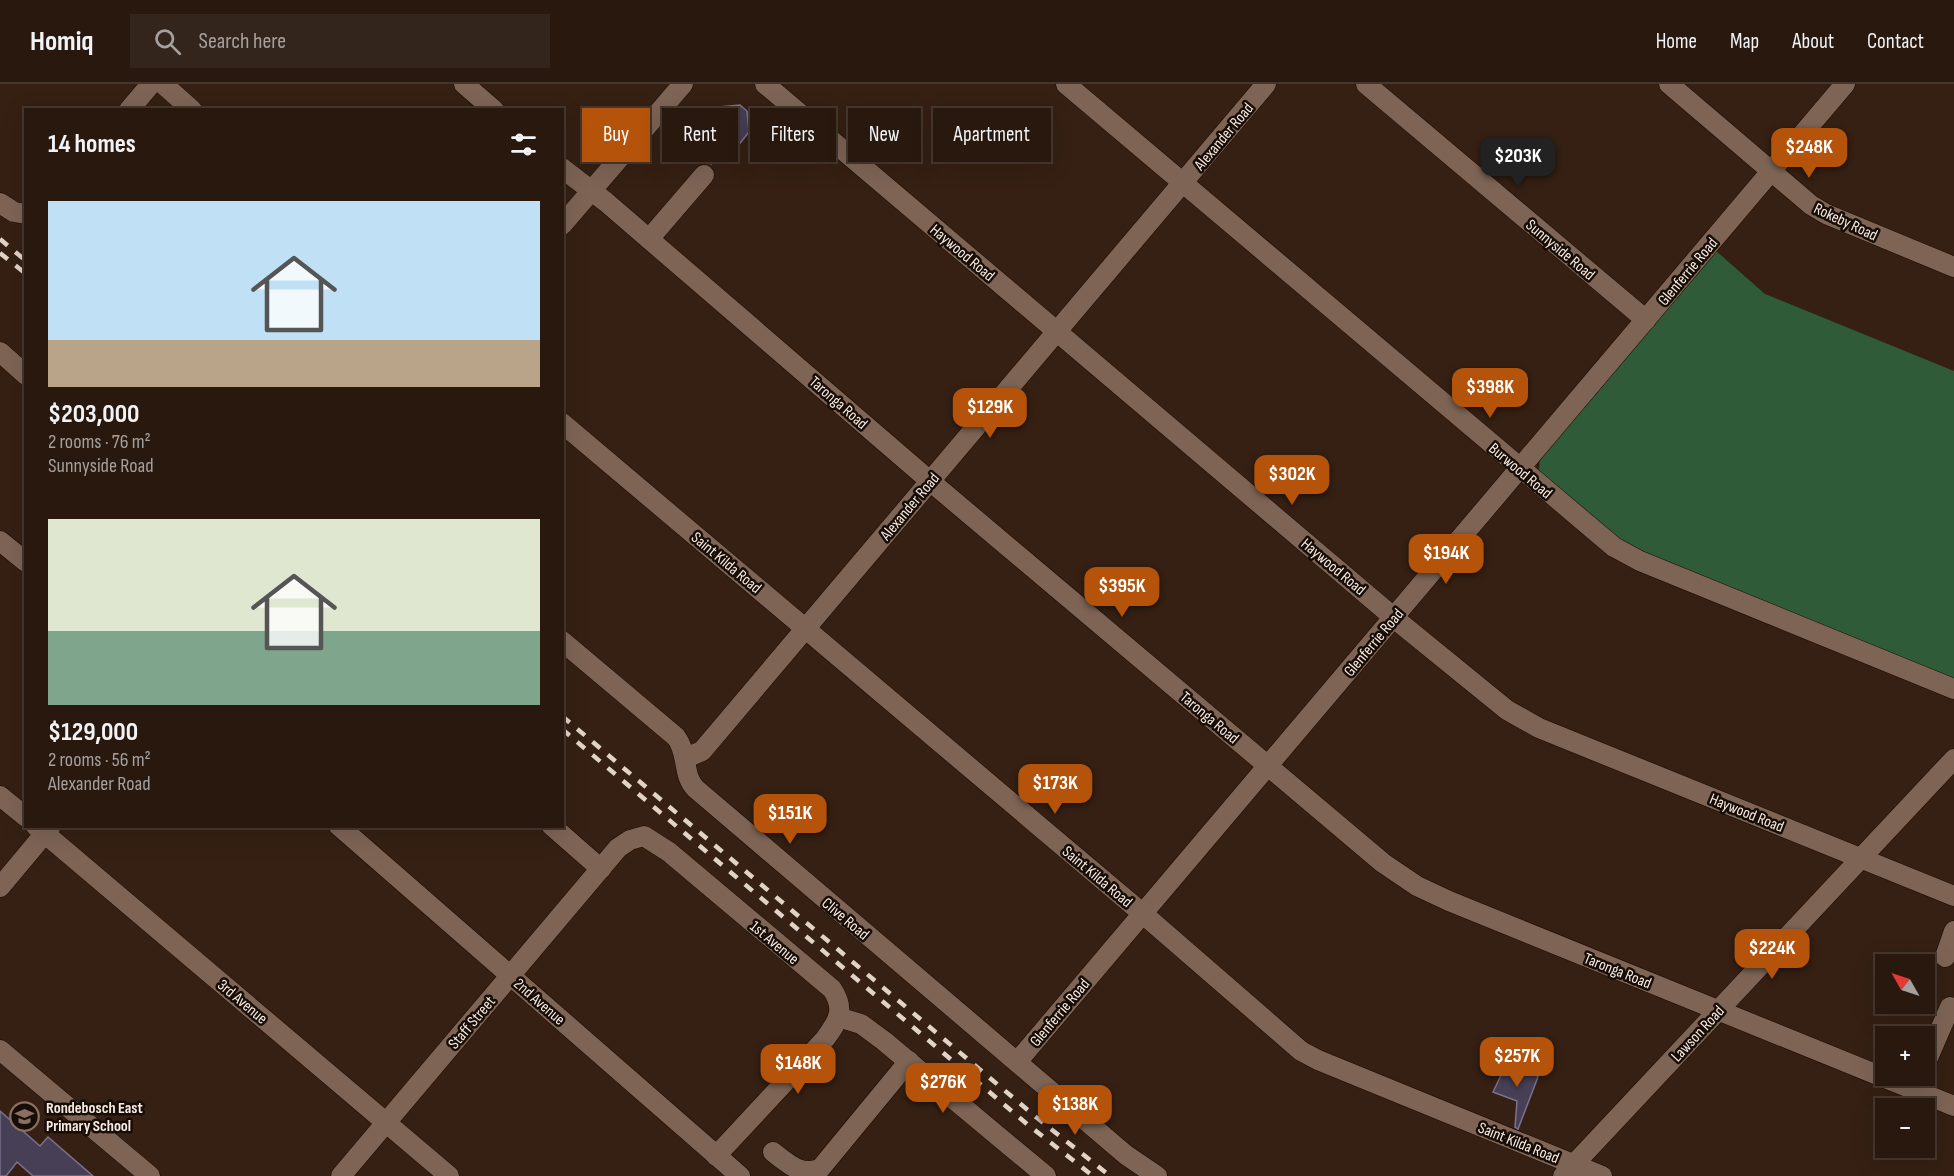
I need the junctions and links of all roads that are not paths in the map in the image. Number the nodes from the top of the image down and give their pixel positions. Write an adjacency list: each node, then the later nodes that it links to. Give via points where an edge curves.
1 (151, 84): 11 (street)
2 (163, 84): 12 (street)
3 (465, 84): 13 (street)
4 (682, 84): 18 (street)
5 (765, 84): 25 (street, Haywood Road)
6 (1066, 84): 17 (street, Burwood Road)
7 (1266, 84): 17 (street, Alexander Road)
8 (1366, 84): 24 (street, Sunnyside Road)
9 (1669, 84): 15 (street, Rokeby Road)
10 (1845, 84): 15 (street, Glenferrie Road)
11 (131, 108)
12 (190, 108)
13 (492, 108)
14 (564, 170): 18 (street, Taronga Road)
15 (1771, 172): 23 (street, Rokeby Road, via 1826,214); 24 (street, Glenferrie Road)
16 (704, 175): 22 (street)
17 (1182, 183): 25 (street, Alexander Road); 29 (street, Burwood Road)
18 (591, 191): 21 (street); 22 (street, Taronga Road)
19 (0, 202): 20 (street)
20 (24, 214)
21 (564, 223)
22 (649, 239): 30 (street, Taronga Road)
23 (1954, 267)
24 (1646, 320): 29 (street, Glenferrie Road)
25 (1057, 331): 30 (street, Alexander Road); 33 (street, Haywood Road)
26 (0, 352): 27 (street)
27 (24, 373)
28 (564, 425): 34 (street, Saint Kilda Road)
29 (1520, 469): 33 (street, Glenferrie Road); 36 (street, Burwood Road, via 1604,540 1640,561)
30 (930, 481): 34 (street, Alexander Road); 39 (street, Taronga Road)
31 (0, 541): 32 (street)
32 (24, 560)
33 (1394, 618): 39 (street, Glenferrie Road); 45 (street, Haywood Road, via 1528,723)
34 (805, 628): 37 (street, Alexander Road, via 702,751); 49 (street, Saint Kilda Road)
35 (564, 643): 37 (street, Clive Road, via 670,731)
36 (1954, 689)
37 (686, 758): 59 (street, Clive Road, via 689,781 696,789)
38 (1954, 759): 45 (street, Lawson Road)
39 (1268, 766): 49 (street, Glenferrie Road); 54 (street, Taronga Road, via 1417,886)
40 (0, 796): 41 (street)
41 (24, 815)
42 (341, 828): 52 (street, 2nd Avenue)
43 (554, 828): 46 (street)
44 (44, 829): 47 (street); 63 (street, 3rd Avenue)
45 (1860, 859): 48 (street, Haywood Road); 54 (street, Lawson Road)
46 (601, 869): 52 (street, Staff Street); 55 (street, 1st Avenue, via 630,840 644,836 657,843 832,989 838,999)
47 (0, 887)
48 (1954, 896)
49 (1142, 913): 59 (street, Glenferrie Road); 66 (street, Saint Kilda Road, via 1310,1056)
50 (1954, 931): 51 (street)
51 (1945, 957)
52 (511, 975): 63 (street, Staff Street); 65 (street, 2nd Avenue)
53 (1950, 1007): 56 (street)
54 (1718, 1011): 60 (street, Taronga Road); 66 (street, Lawson Road)
55 (838, 1017): 58 (street, via 861,1024); 65 (street, via 825,1039)
56 (1935, 1042)
57 (0, 1050): 68 (street)
58 (909, 1062): 64 (street, via 813,1174 796,1171); 67 (street)
59 (1017, 1062): 72 (street, Clive Road, via 1126,1155)
60 (1875, 1068)
61 (1923, 1086): 62 (street, Taronga Road)
62 (1954, 1106)
63 (386, 1123): 69 (street, Staff Street); 70 (street, 3rd Avenue)
64 (773, 1152)
65 (716, 1156): 71 (street, 2nd Avenue)
66 (1569, 1170): 73 (street, Saint Kilda Road)
67 (1038, 1174)
68 (150, 1176)
69 (341, 1176)
70 (449, 1176)
71 (740, 1176)
72 (1157, 1176)
73 (1602, 1176)

